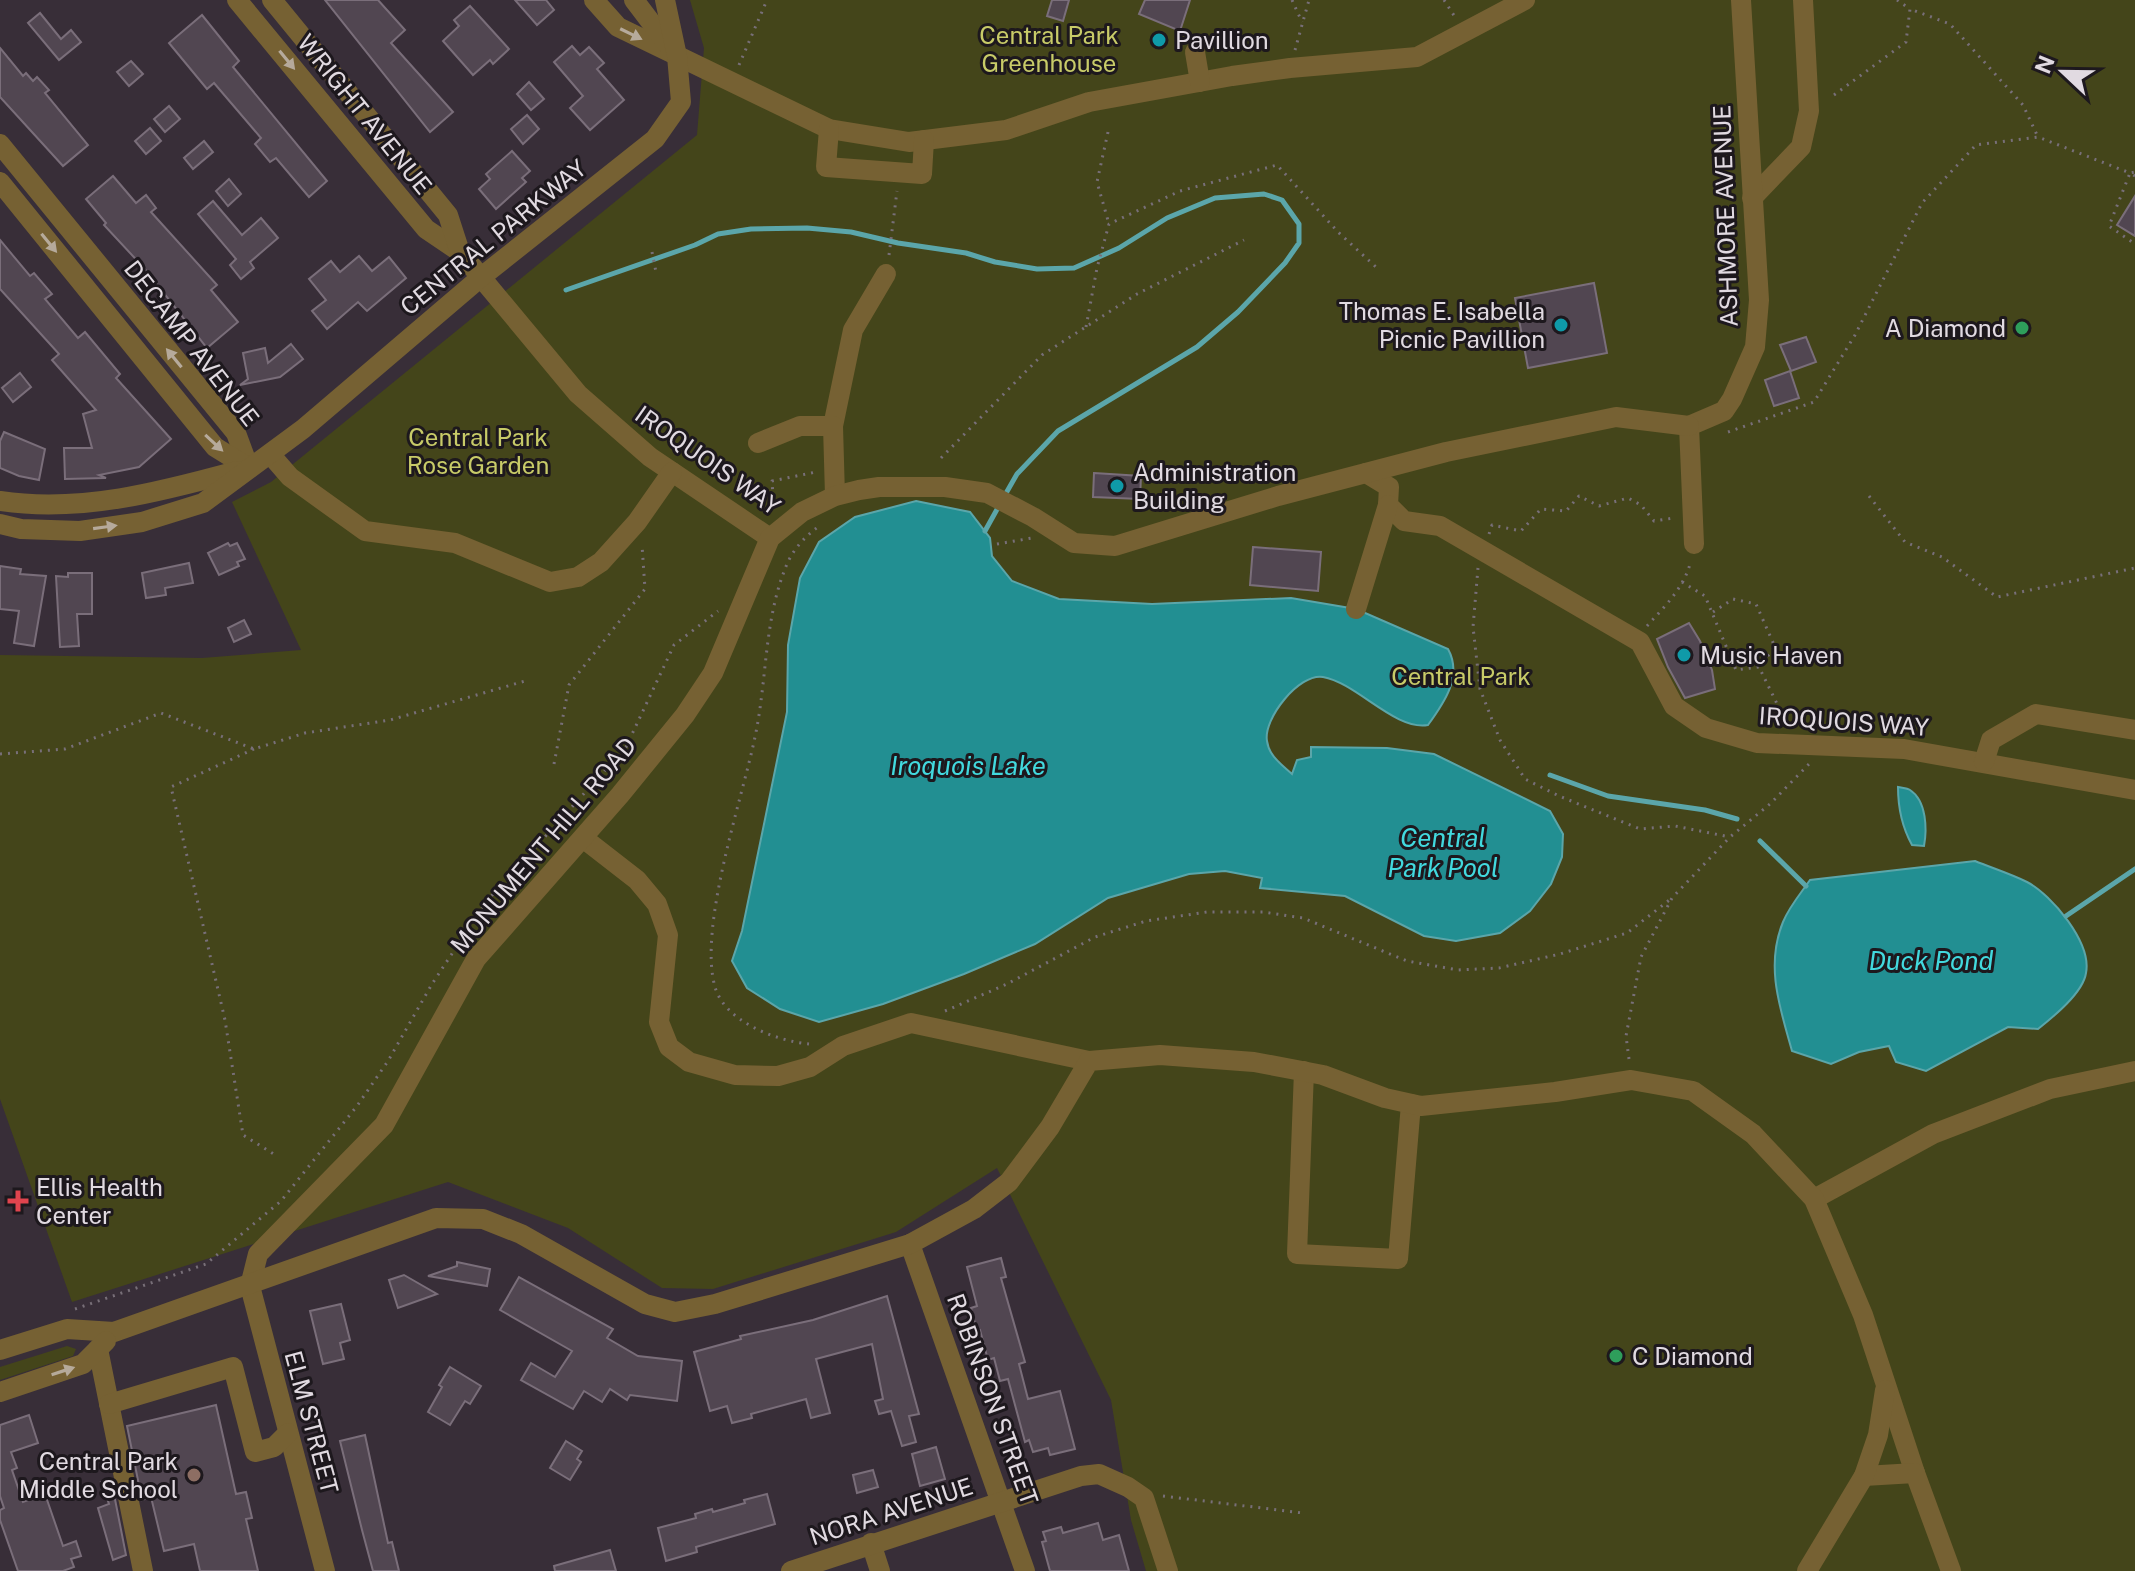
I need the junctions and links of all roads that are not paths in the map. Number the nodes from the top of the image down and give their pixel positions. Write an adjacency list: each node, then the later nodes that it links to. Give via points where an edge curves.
1 (237, 0): 13 (street, WRIGHT AVENUE, one-way to 13)
2 (272, 0): 12 (street, WRIGHT AVENUE)
3 (594, 0): 10 (street, one-way to 10, via 618,27)
4 (634, 0): 10 (street)
5 (665, 0): 10 (street, CENTRAL PARKWAY)
6 (1525, 0): 11 (street, via 1417,57)
7 (1741, 0): 18 (street, ASHMORE AVENUE)
8 (1803, 0): 18 (street, via 1809,111 1801,147)
9 (1195, 52): 11 (street)
10 (677, 56): 14 (street); 21 (street, CENTRAL PARKWAY, via 681,102 655,139)
11 (1200, 82): 15 (street, via 1089,102 1006,130)
12 (344, 88): 13 (street); 19 (street, WRIGHT AVENUE, via 448,215)
13 (324, 106): 19 (street, WRIGHT AVENUE, via 426,229)
14 (829, 129): 15 (street); 15 (street, via 826,167 922,174)
15 (924, 140)
16 (0, 144): 22 (street, DECAMP AVENUE)
17 (0, 182): 23 (street, DECAMP AVENUE, one-way to 23)
18 (1752, 198): 25 (street, ASHMORE AVENUE, via 1759,300 1755,347 1724,411)
19 (460, 252): 21 (street, WRIGHT AVENUE)
20 (886, 274): 24 (street, via 853,330)
21 (480, 278): 27 (street, CENTRAL PARKWAY); 29 (street, IROQUOIS WAY, via 578,394)
22 (120, 291): 23 (street); 28 (street, DECAMP AVENUE, one-way to 22, via 236,433)
23 (100, 306): 28 (street, DECAMP AVENUE, one-way to 28, via 215,447)
24 (833, 426): 26 (street, via 800,426); 31 (street)
25 (1689, 426): 30 (street, IROQUOIS WAY, via 1616,417); 38 (street)
26 (758, 443)
27 (270, 454): 28 (street, CENTRAL PARKWAY); 29 (street, via 290,477 365,531 455,543 550,582 578,577 601,562)
28 (249, 468): 33 (street, CENTRAL PARKWAY, via 162,492); 36 (street, CENTRAL PARKWAY, one-way to 28, via 142,522 203,503)
29 (672, 472): 37 (street, IROQUOIS WAY)
30 (1366, 473): 31 (street, IROQUOIS WAY, via 1115,546 1074,543 987,493 879,487); 34 (street, IROQUOIS WAY, via 1389,487)
31 (835, 496): 37 (street, IROQUOIS WAY)
32 (0, 501): 33 (street, CENTRAL PARKWAY)
33 (55, 504): 36 (street)
34 (1388, 505): 39 (street); 41 (street, IROQUOIS WAY, via 1404,521 1440,526 1640,642 1674,706 1706,728 1757,743 1904,749)
35 (0, 524): 36 (street, CENTRAL PARKWAY)
36 (56, 530)
37 (763, 533): 43 (street, MONUMENT HILL ROAD, via 713,673)
38 (1694, 544)
39 (1356, 609)
40 (2135, 730): 41 (street, via 2036,714 1991,740)
41 (1984, 762): 42 (street, IROQUOIS WAY)
42 (2135, 790)
43 (583, 838): 44 (street, via 637,880 657,904 668,935 659,1022 669,1047 689,1062 735,1075 778,1076 911,1023); 50 (street, MONUMENT HILL ROAD, via 476,959 384,1125 258,1254)
44 (1089, 1061): 45 (street, via 1160,1055); 49 (street, via 1009,1182 974,1209)
45 (1304, 1071): 47 (street); 47 (street, via 1297,1254 1398,1259)
46 (2135, 1071): 48 (street, via 2050,1089 1933,1134)
47 (1411, 1104): 48 (street, via 1631,1080 1693,1091 1753,1134)
48 (1814, 1199): 54 (street, via 1863,1315)
49 (910, 1244): 50 (street, via 675,1312 645,1304 521,1234 483,1219 436,1218); 60 (street, ROBINSON STREET)
50 (250, 1286): 51 (street); 57 (street, ELM STREET)
51 (114, 1332): 52 (street); 53 (street, via 67,1329)
52 (98, 1349): 55 (street, one-way to 52, via 83,1364); 56 (street)
53 (0, 1350)
54 (1886, 1386): 58 (street); 59 (street)
55 (0, 1392)
56 (109, 1404): 57 (street, via 233,1367 255,1452 274,1447); 62 (street)
57 (288, 1433): 63 (street, ELM STREET)
58 (1915, 1473): 59 (street); 69 (street)
59 (1864, 1476): 68 (street)
60 (1003, 1503): 61 (street, NORA AVENUE); 66 (street, ROBINSON STREET); 67 (street, NORA AVENUE, via 1099,1474 1144,1498)
61 (871, 1543): 64 (street, NORA AVENUE); 65 (street)
62 (143, 1571)
63 (325, 1571)
64 (791, 1571)
65 (880, 1571)
66 (1025, 1571)
67 (1168, 1571)
68 (1807, 1571)
69 (1951, 1571)

